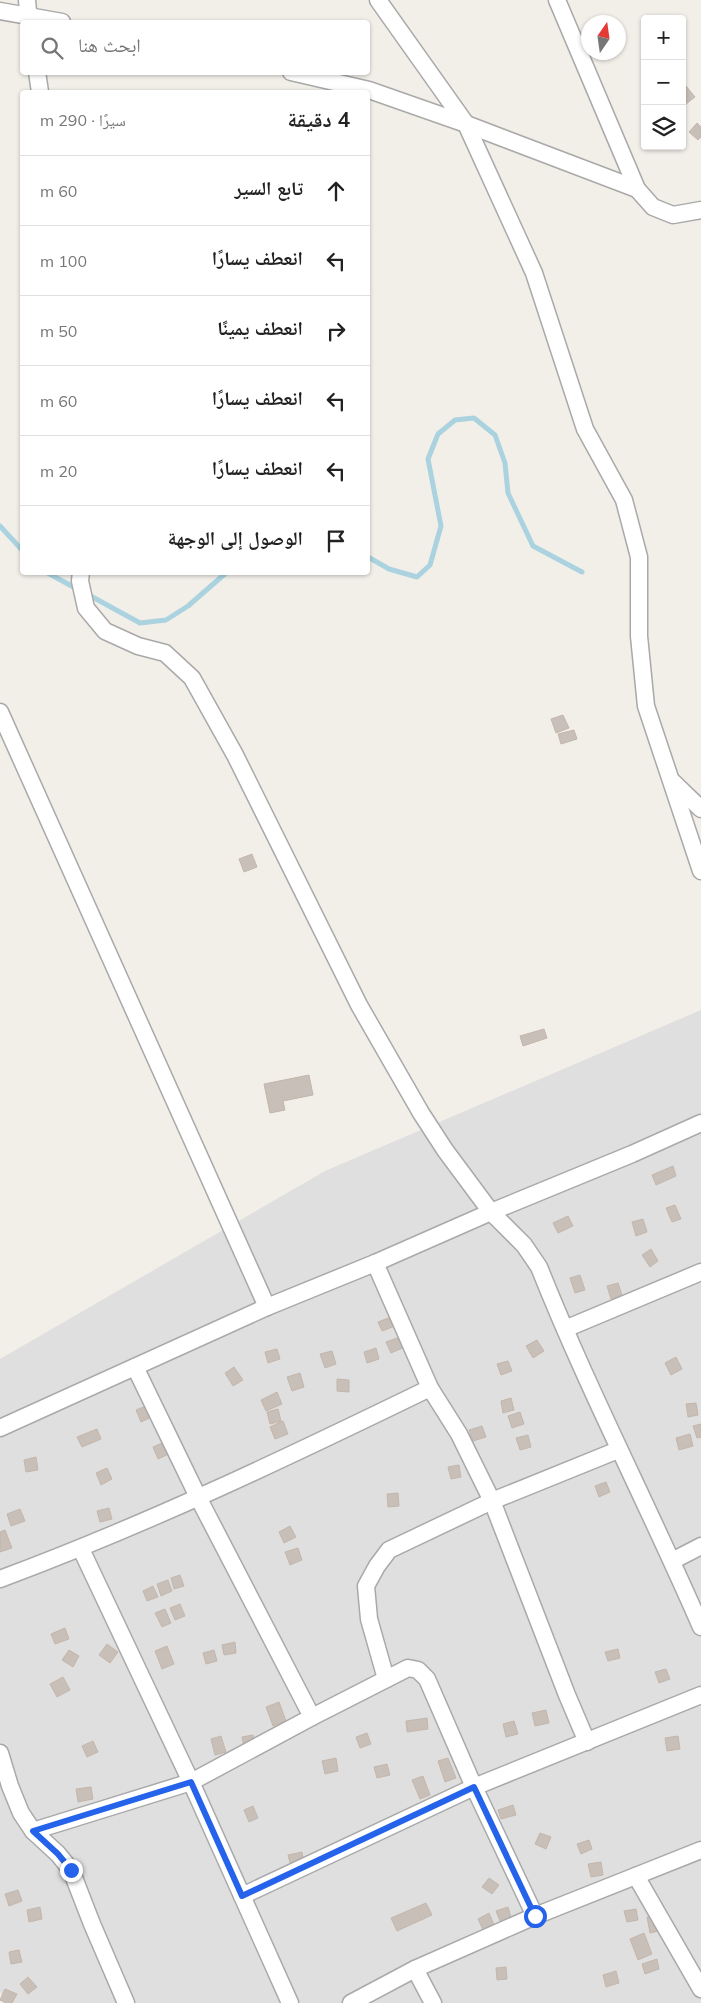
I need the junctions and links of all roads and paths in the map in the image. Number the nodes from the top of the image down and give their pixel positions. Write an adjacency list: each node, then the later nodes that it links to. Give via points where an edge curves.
1 (378, 0): 11 (street)
2 (557, 0): 12 (street)
3 (0, 10): 4 (street)
4 (28, 13): 5 (street)
5 (54, 20)
6 (37, 75): 8 (street)
7 (305, 75): 9 (street)
8 (40, 90)
9 (369, 90)
10 (370, 90): 11 (street)
11 (466, 124): 12 (street); 16 (street, via 534,272 585,429 624,500 639,557 639,636 646,706)
12 (637, 189): 13 (street, via 653,207 672,215)
13 (701, 210)
14 (81, 575): 20 (street, via 86,608 105,631 138,646 164,653 192,678 236,755 359,1005 421,1113)
15 (0, 712): 23 (street)
16 (671, 780): 17 (street); 18 (street)
17 (701, 809)
18 (701, 871)
19 (701, 1123): 20 (street)
20 (491, 1212): 21 (street); 24 (street, via 524,1245 539,1267)
21 (375, 1263): 23 (street); 26 (street)
22 (701, 1272): 24 (street)
23 (267, 1307): 25 (street)
24 (565, 1329): 28 (street)
25 (135, 1367): 27 (street); 29 (street)
26 (430, 1388): 29 (street); 30 (street, via 459,1434)
27 (0, 1428)
28 (618, 1450): 30 (street); 33 (street)
29 (199, 1499): 32 (street); 38 (street)
30 (492, 1501): 36 (street, via 389,1550 377,1566 366,1586 366,1603); 39 (street)
31 (701, 1546): 33 (street)
32 (80, 1549): 34 (street); 41 (street)
33 (672, 1561): 35 (street)
34 (0, 1579)
35 (701, 1628)
36 (386, 1679): 38 (street); 42 (street, via 408,1668 418,1670 427,1679)
37 (701, 1696): 39 (street)
38 (312, 1717): 41 (street)
39 (587, 1742): 42 (street)
40 (0, 1753): 43 (street, via 21,1813)
41 (191, 1782): 43 (street); 46 (street)
42 (474, 1787): 46 (street); 47 (street)
43 (33, 1831): 50 (street, via 71,1870)
44 (701, 1850): 45 (street)
45 (636, 1876): 47 (street); 49 (street)
46 (242, 1896): 51 (street)
47 (535, 1916): 48 (street)
48 (415, 1968): 52 (street); 53 (street)
49 (701, 1989)
50 (126, 2003)
51 (290, 2003)
52 (350, 2003)
53 (433, 2003)

